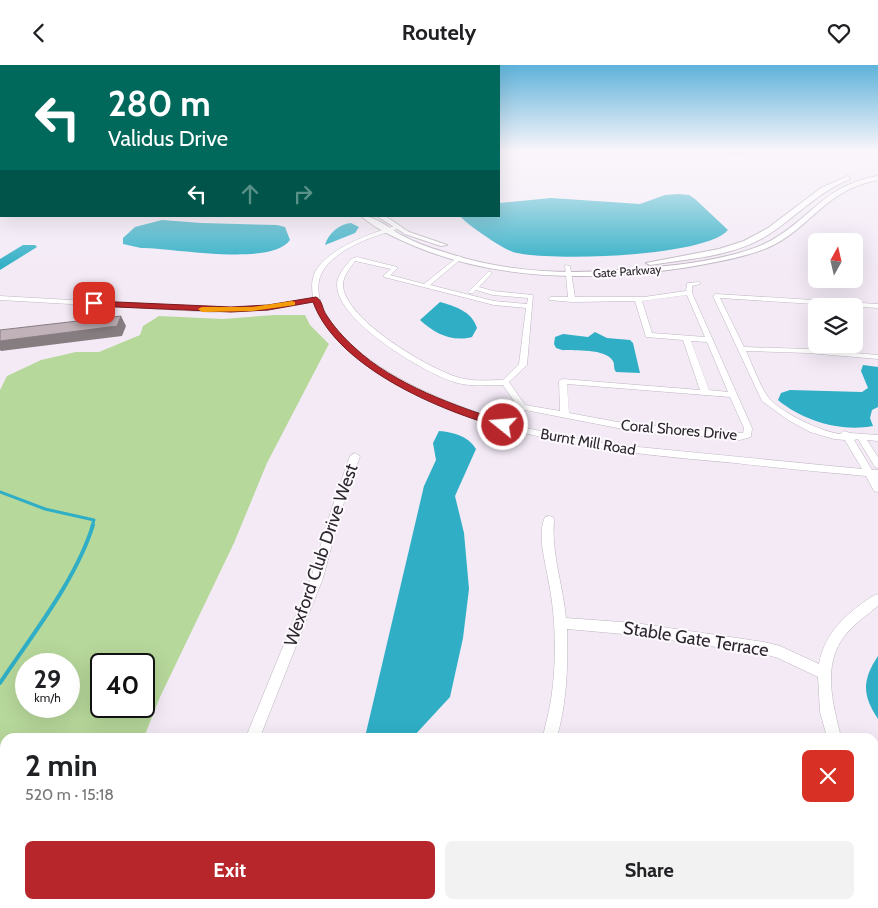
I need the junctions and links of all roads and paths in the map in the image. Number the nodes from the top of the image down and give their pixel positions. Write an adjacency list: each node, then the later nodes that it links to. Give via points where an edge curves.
1 (821, 190): 12 (main road, Gate Parkway, via 773,228 738,245 651,263)
2 (840, 190): 12 (main road, Gate Parkway, via 796,227 773,242 750,251 653,271)
3 (365, 217): 6 (main road, Gate Parkway)
4 (382, 217): 5 (main road)
5 (398, 227): 6 (street); 7 (main road, via 435,243)
6 (386, 232): 8 (main road, Gate Parkway, via 417,246); 22 (street, via 349,245 332,256 314,281)
7 (477, 255)
8 (459, 258): 12 (main road, Gate Parkway, via 507,268); 15 (street)
9 (500, 259): 10 (main road)
10 (509, 260)
11 (538, 264): 12 (main road, Gate Parkway)
12 (568, 270): 23 (street)
13 (489, 273): 16 (street)
14 (698, 283): 17 (street, via 689,284)
15 (425, 286): 18 (street); 30 (street, via 386,276 395,268 357,259 342,276 340,291 379,337 414,361 442,375 471,383)
16 (474, 288): 18 (street); 24 (street, via 530,296)
17 (689, 293): 21 (street); 27 (street, Coral Shores Drive)
18 (465, 297): 24 (street)
19 (0, 298): 22 (street, via 211,310 257,309)
20 (551, 299): 23 (street)
21 (638, 299): 23 (street); 26 (street, via 649,335)
22 (316, 300): 35 (street, Burnt Mill Road, via 332,328 354,351 383,372 465,413)
23 (572, 300)
24 (530, 306): 30 (street, via 523,365)
25 (878, 306): 28 (street, via 716,296)
26 (686, 338): 27 (street); 31 (street)
27 (709, 340): 32 (street, Coral Shores Drive)
28 (741, 349): 29 (street); 36 (street, via 764,399 780,414 833,435)
29 (878, 357)
30 (505, 382): 33 (street)
31 (705, 392): 32 (street); 34 (street, via 563,381)
32 (733, 395): 34 (street, Coral Shores Drive, via 748,435 740,437 623,426)
33 (522, 407): 34 (street, Coral Shores Drive); 35 (street)
34 (565, 415)
35 (512, 427): 41 (street, Burnt Mill Road, via 597,447)
36 (848, 435): 37 (street); 41 (street)
37 (861, 437): 38 (street); 40 (street)
38 (878, 439)
39 (355, 456): 47 (street, Wexford Club Drive West, via 317,578)
40 (878, 465)
41 (874, 473): 42 (street)
42 (878, 488)
43 (549, 519): 45 (street, via 547,539)
44 (878, 599): 46 (street, via 837,635 829,651)
45 (561, 623): 46 (street, Stable Gate Terrace, via 635,629 764,648); 48 (street, via 560,687)
46 (826, 674): 49 (street, via 826,707)
47 (255, 733)
48 (551, 733)
49 (833, 733)

